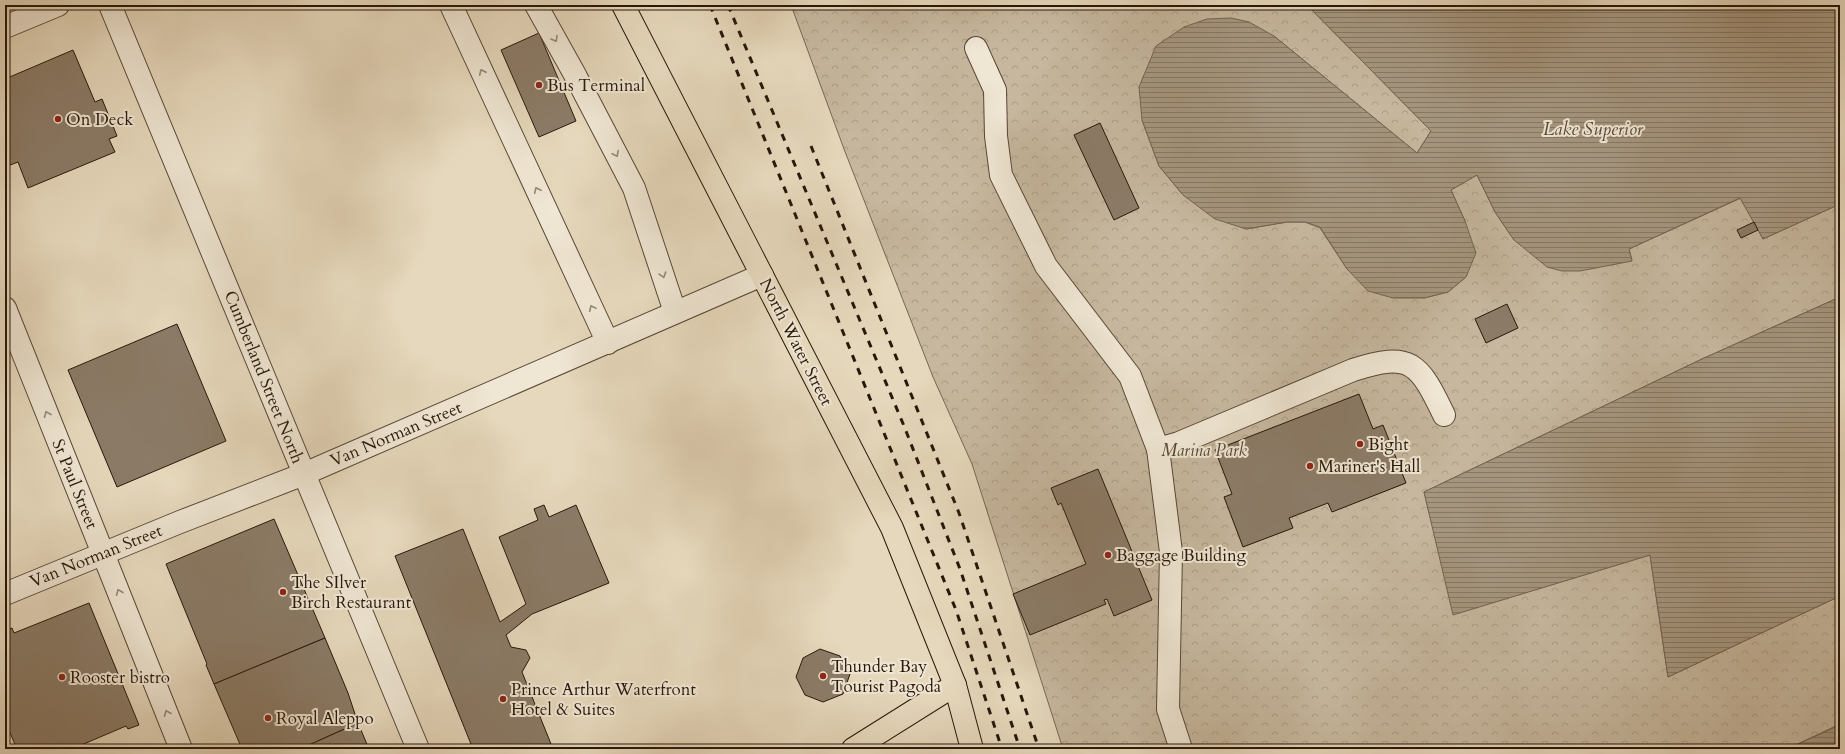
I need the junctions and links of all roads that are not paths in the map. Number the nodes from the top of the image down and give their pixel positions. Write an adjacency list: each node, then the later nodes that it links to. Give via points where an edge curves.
1 (58, 5): 6 (street)
2 (110, 5): 14 (street, Cumberland Street North)
3 (451, 5): 11 (street, one-way to 3)
4 (536, 5): 10 (street, one-way to 10, via 634,188)
5 (623, 5): 8 (main road, North Water Street)
6 (5, 27)
7 (976, 48): 13 (street, via 995,90 996,136 1001,175 1046,266 1130,376)
8 (762, 275): 10 (street, Van Norman Street); 17 (main road, North Water Street, via 892,528)
9 (5, 308): 15 (street, St Paul Street, one-way to 9)
10 (675, 312): 11 (street, Van Norman Street)
11 (608, 343): 14 (street, Van Norman Street)
12 (1444, 414): 13 (street, via 1429,384 1412,366 1397,360 1374,363 1353,370 1179,443)
13 (1158, 449): 22 (street, via 1171,552 1168,709)
14 (304, 474): 15 (street, Van Norman Street); 19 (street, Cumberland Street North)
15 (104, 554): 16 (street, Van Norman Street); 18 (street, St Paul Street, one-way to 15)
16 (5, 594)
17 (955, 686): 20 (main road); 21 (main road, North Water Street)
18 (181, 749)
19 (418, 749)
20 (853, 749)
21 (972, 749)
22 (1181, 749)

